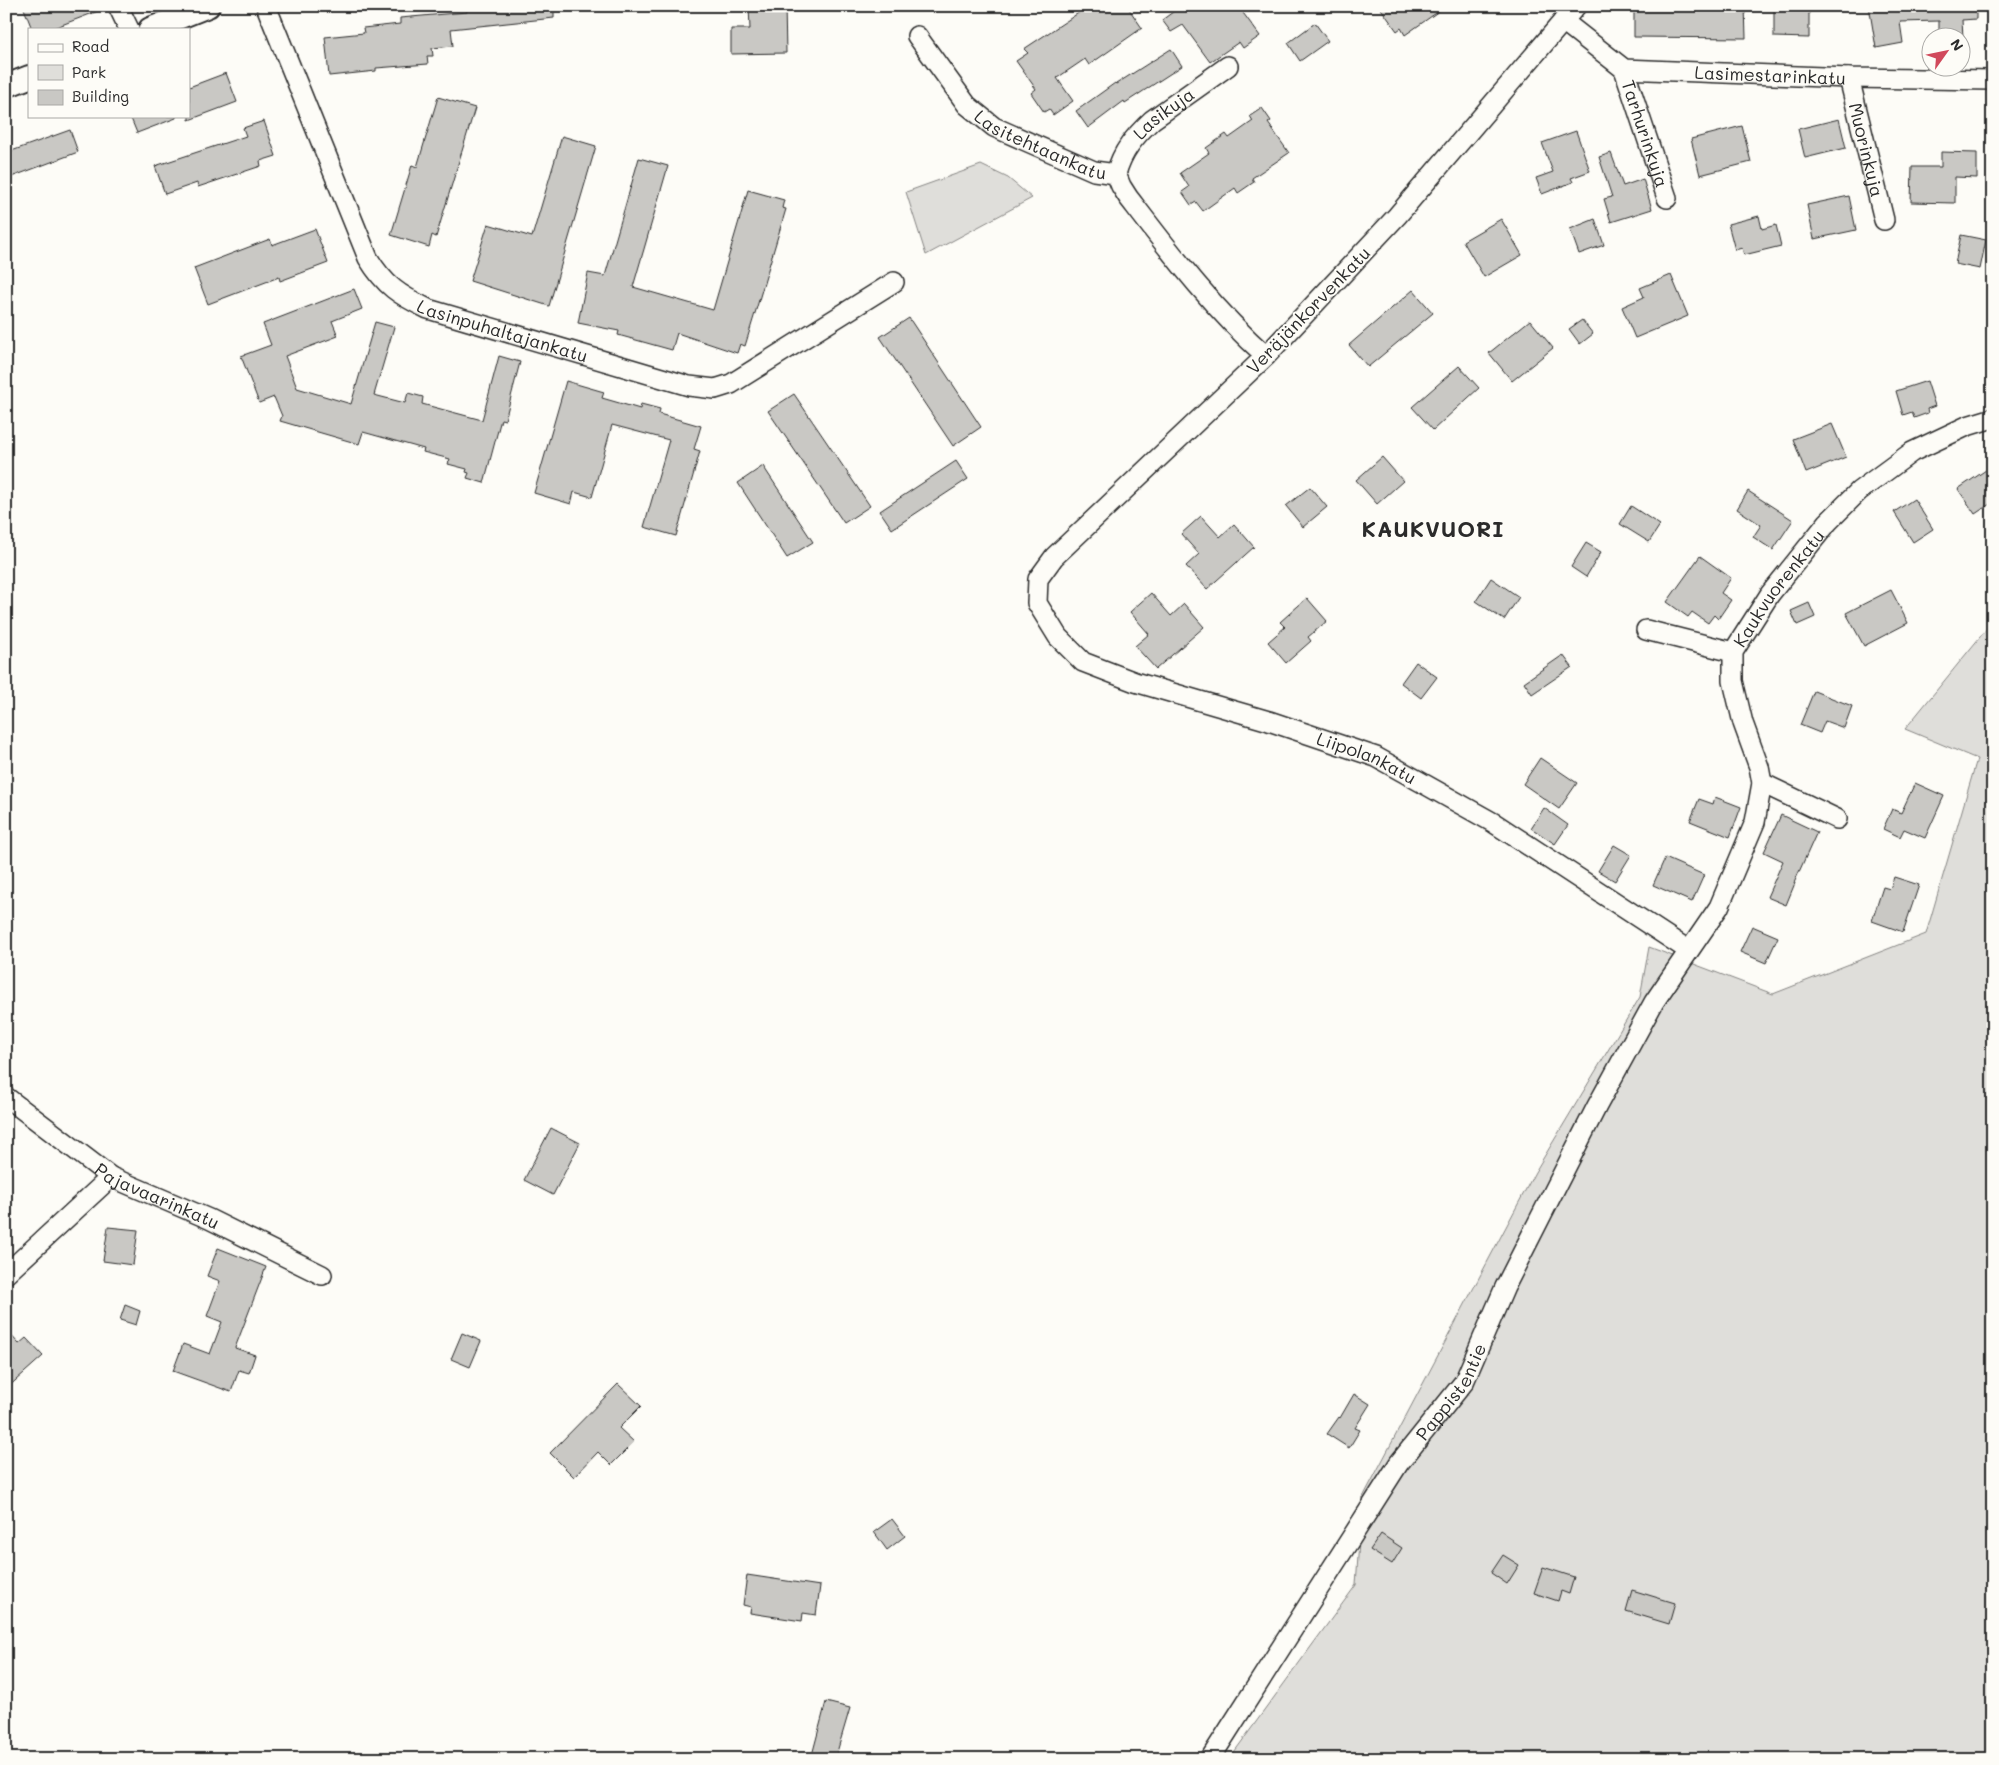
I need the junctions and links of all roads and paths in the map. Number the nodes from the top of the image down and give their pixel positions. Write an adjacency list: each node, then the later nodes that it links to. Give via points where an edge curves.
1 (118, 6): 6 (street)
2 (208, 6): 7 (street)
3 (266, 6): 18 (street, Lasinpuhaltajankatu, via 368,258 381,278 398,294 428,309 689,386 715,389 731,384)
4 (1576, 6): 5 (street, Veräjänkorvenkatu)
5 (1563, 21): 10 (street); 19 (street, Veräjänkorvenkatu, via 1397,216)
6 (129, 28)
7 (153, 28)
8 (917, 36): 15 (street, Lasitehtaankatu, via 967,105 994,126 1094,171)
9 (1228, 66): 15 (street, Lasikuja, via 1152,120 1125,150)
10 (1624, 69): 12 (street, Lasimestarinkatu); 16 (street, Tarhurinkuja)
11 (28, 77): 14 (street)
12 (1849, 78): 13 (street, Lasimestarinkatu); 17 (street, Muorinkuja)
13 (1993, 80)
14 (6, 86)
15 (1116, 174): 19 (street, Lasitehtaankatu, via 1128,197 1203,293)
16 (1667, 198)
17 (1884, 220)
18 (894, 282)
19 (1266, 356): 21 (street, Veräjänkorvenkatu, via 1054,557 1038,579)
20 (1993, 418): 23 (street, Kaukvuorenkatu, via 1967,426 1912,452 1859,491 1828,522 1770,594)
21 (1037, 603): 26 (street, Liipolankatu, via 1058,637 1083,662 1135,682 1270,721 1376,757 1494,823)
22 (1646, 630): 23 (street)
23 (1733, 652): 24 (street, Kaukvuorenkatu, via 1733,681)
24 (1762, 783): 25 (street); 26 (street, Kaukvuorenkatu, via 1754,822 1719,907)
25 (1837, 819)
26 (1688, 950): 27 (street, Kaukvuorenkatu)
27 (1654, 1002): 32 (street, Pappistentie, via 1509,1279 1464,1382 1384,1485)
28 (6, 1098): 29 (street, Pajavaarinkatu)
29 (111, 1177): 30 (street); 31 (street, Pajavaarinkatu, via 209,1219)
30 (6, 1274)
31 (322, 1275)
32 (1210, 1759)

